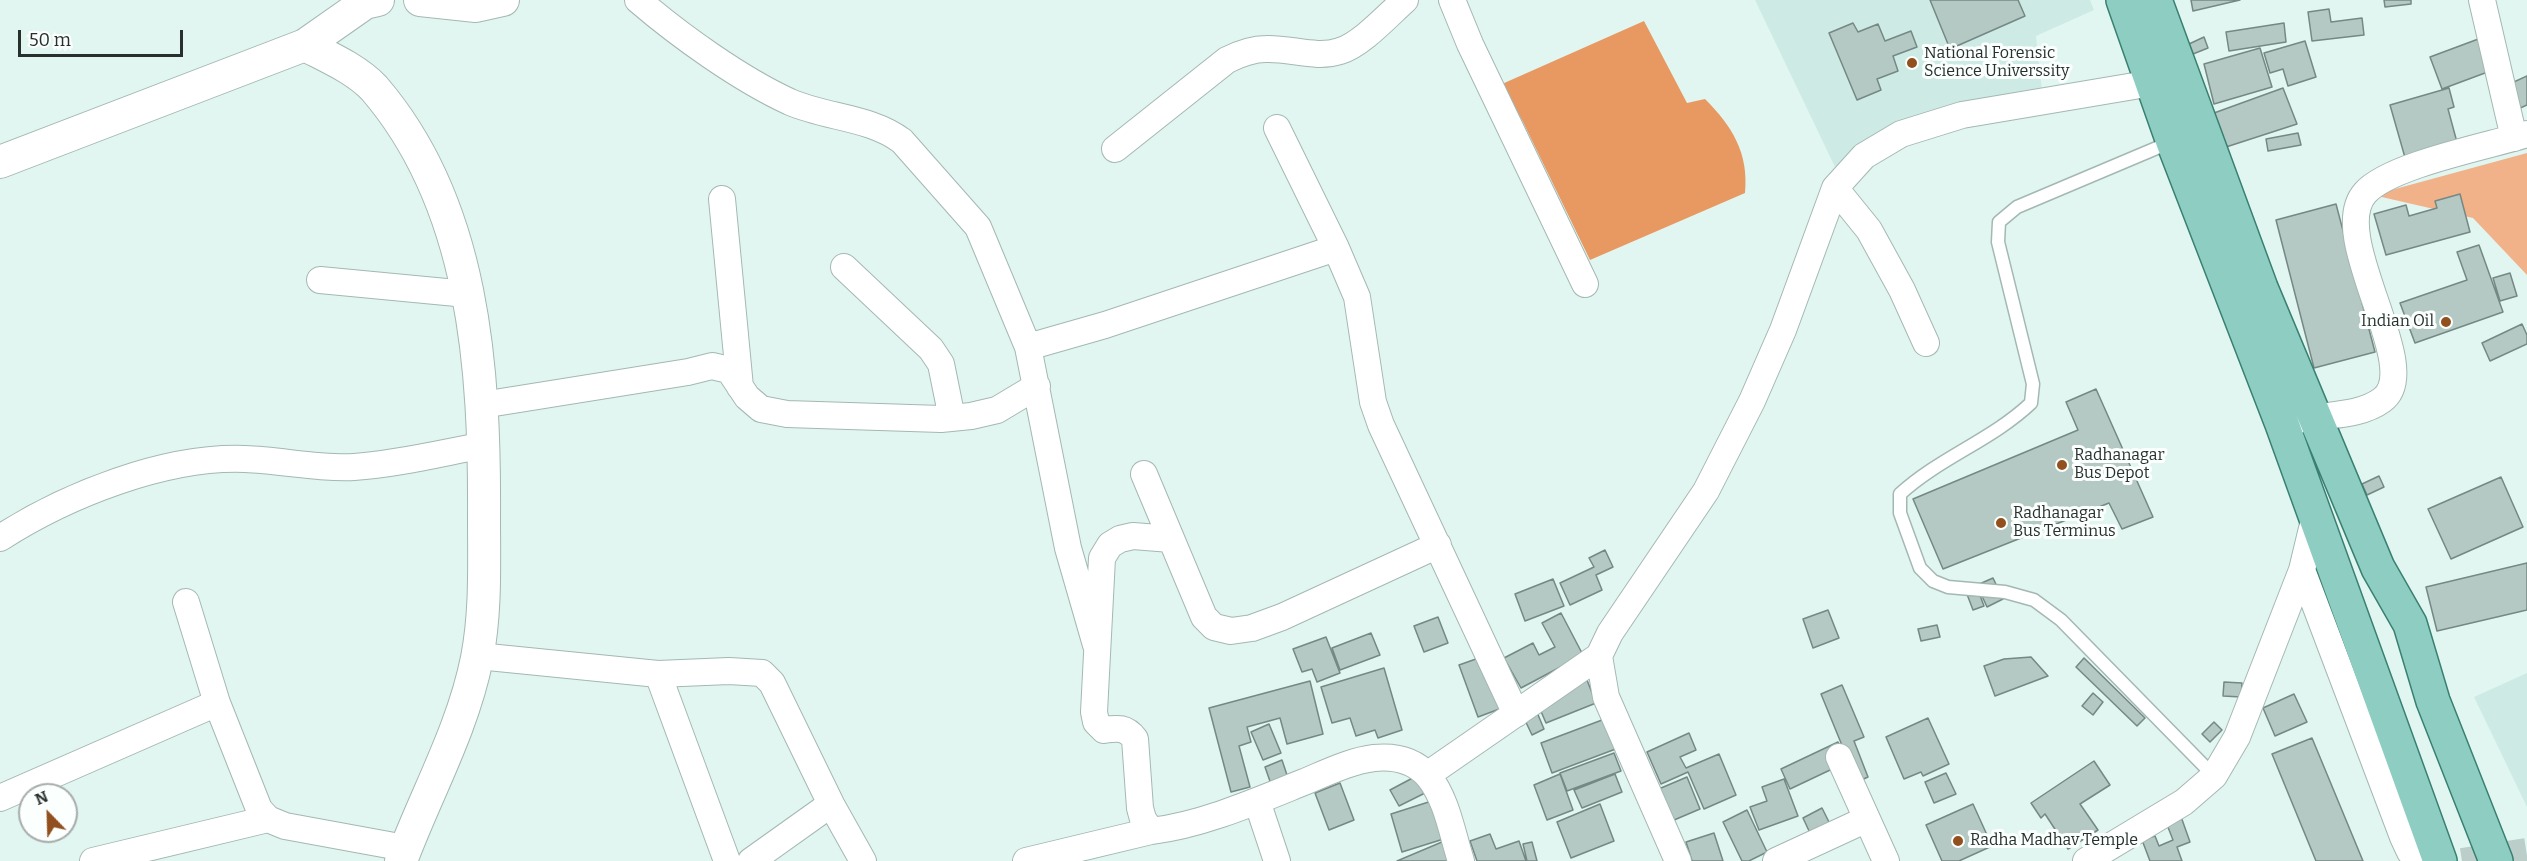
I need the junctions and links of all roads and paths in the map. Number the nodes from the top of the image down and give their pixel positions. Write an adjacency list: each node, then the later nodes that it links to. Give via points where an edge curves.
1 (378, 0): 10 (street)
2 (420, 0): 3 (street, via 476,6)
3 (503, 0)
4 (638, 0): 26 (street, via 669,26 762,87 815,112 888,131 902,141 978,227)
5 (1405, 0): 16 (street, via 1356,43 1341,51 1242,52)
6 (1452, 0): 23 (street)
7 (2123, 0): 12 (main road)
8 (2155, 0): 30 (main road, via 2261,288)
9 (2482, 0): 14 (street)
10 (337, 11): 11 (street)
11 (305, 45): 17 (street); 24 (street, via 372,86 401,123 427,169 449,222)
12 (2152, 83): 15 (main road); 18 (street, via 1962,115 1901,134 1864,156)
13 (1277, 128): 20 (street)
14 (2520, 136): 30 (street, via 2422,163 2385,179 2365,193 2355,212 2356,235 2394,378 2384,399 2365,410)
15 (2173, 142): 32 (main road); 49 (lane, via 2017,207 1999,222 1998,242 2033,384 2031,403 2016,417 1918,477 1900,494 1899,513 1920,568 1933,581 1948,587 2005,592 2034,600 2061,620)
16 (1115, 148)
17 (0, 162)
18 (1835, 188): 25 (street, via 1869,230); 43 (street, via 1783,330 1707,491 1610,633)
19 (722, 199): 28 (street)
20 (1336, 248): 26 (street, via 1105,325); 38 (street, via 1358,297 1373,402)
21 (844, 267): 31 (street, via 932,349 941,364)
22 (320, 280): 24 (street)
23 (1585, 284)
24 (467, 294): 29 (street)
25 (1926, 343)
26 (1028, 346): 27 (street)
27 (1037, 386): 31 (street, via 997,410); 41 (street, via 1068,548)
28 (741, 387): 29 (street, via 729,370 712,366); 31 (street, via 761,409 787,414)
29 (482, 405): 33 (street)
30 (2315, 416): 32 (street); 70 (main road, via 2378,568 2410,624 2433,701)
31 (952, 418)
32 (2282, 424): 35 (main road)
33 (485, 445): 36 (street, via 352,467 205,460 146,473 99,489 23,523); 42 (street, via 484,588)
34 (1144, 474): 37 (street)
35 (2316, 516): 39 (street); 69 (main road)
36 (0, 538)
37 (1171, 539): 38 (street, via 1204,617 1214,627 1231,631 1282,617); 41 (street, via 1133,536 1110,545 1102,558)
38 (1437, 545): 46 (street)
39 (2302, 570): 49 (street, via 2237,737); 68 (street, via 2403,837)
40 (186, 602): 45 (street)
41 (1096, 645): 55 (street, via 1096,722 1104,730 1129,731 1135,740 1140,808)
42 (478, 656): 44 (street); 56 (street, via 465,706)
43 (1599, 656): 46 (street); 64 (street, via 1606,696)
44 (658, 674): 52 (street, via 762,673 772,683); 58 (street)
45 (217, 703): 50 (street); 53 (street, via 260,809)
46 (1516, 714): 48 (street)
47 (1839, 757): 54 (street)
48 (1427, 775): 51 (street, via 1407,760 1374,758); 63 (street, via 1443,799)
49 (2214, 776): 67 (street, via 2184,802)
50 (0, 798)
51 (1257, 801): 55 (street, via 1171,829); 62 (street)
52 (831, 804): 59 (street); 60 (street)
53 (268, 819): 56 (street); 57 (street)
54 (1867, 819): 65 (street); 66 (street)
55 (1152, 831): 61 (street)
56 (403, 855)
57 (93, 861)
58 (727, 861)
59 (751, 861)
60 (863, 861)
61 (1026, 861)
62 (1277, 861)
63 (1461, 861)
64 (1678, 861)
65 (1776, 861)
66 (1886, 861)
67 (2086, 861)
68 (2419, 861)
69 (2440, 861)
70 (2496, 861)

